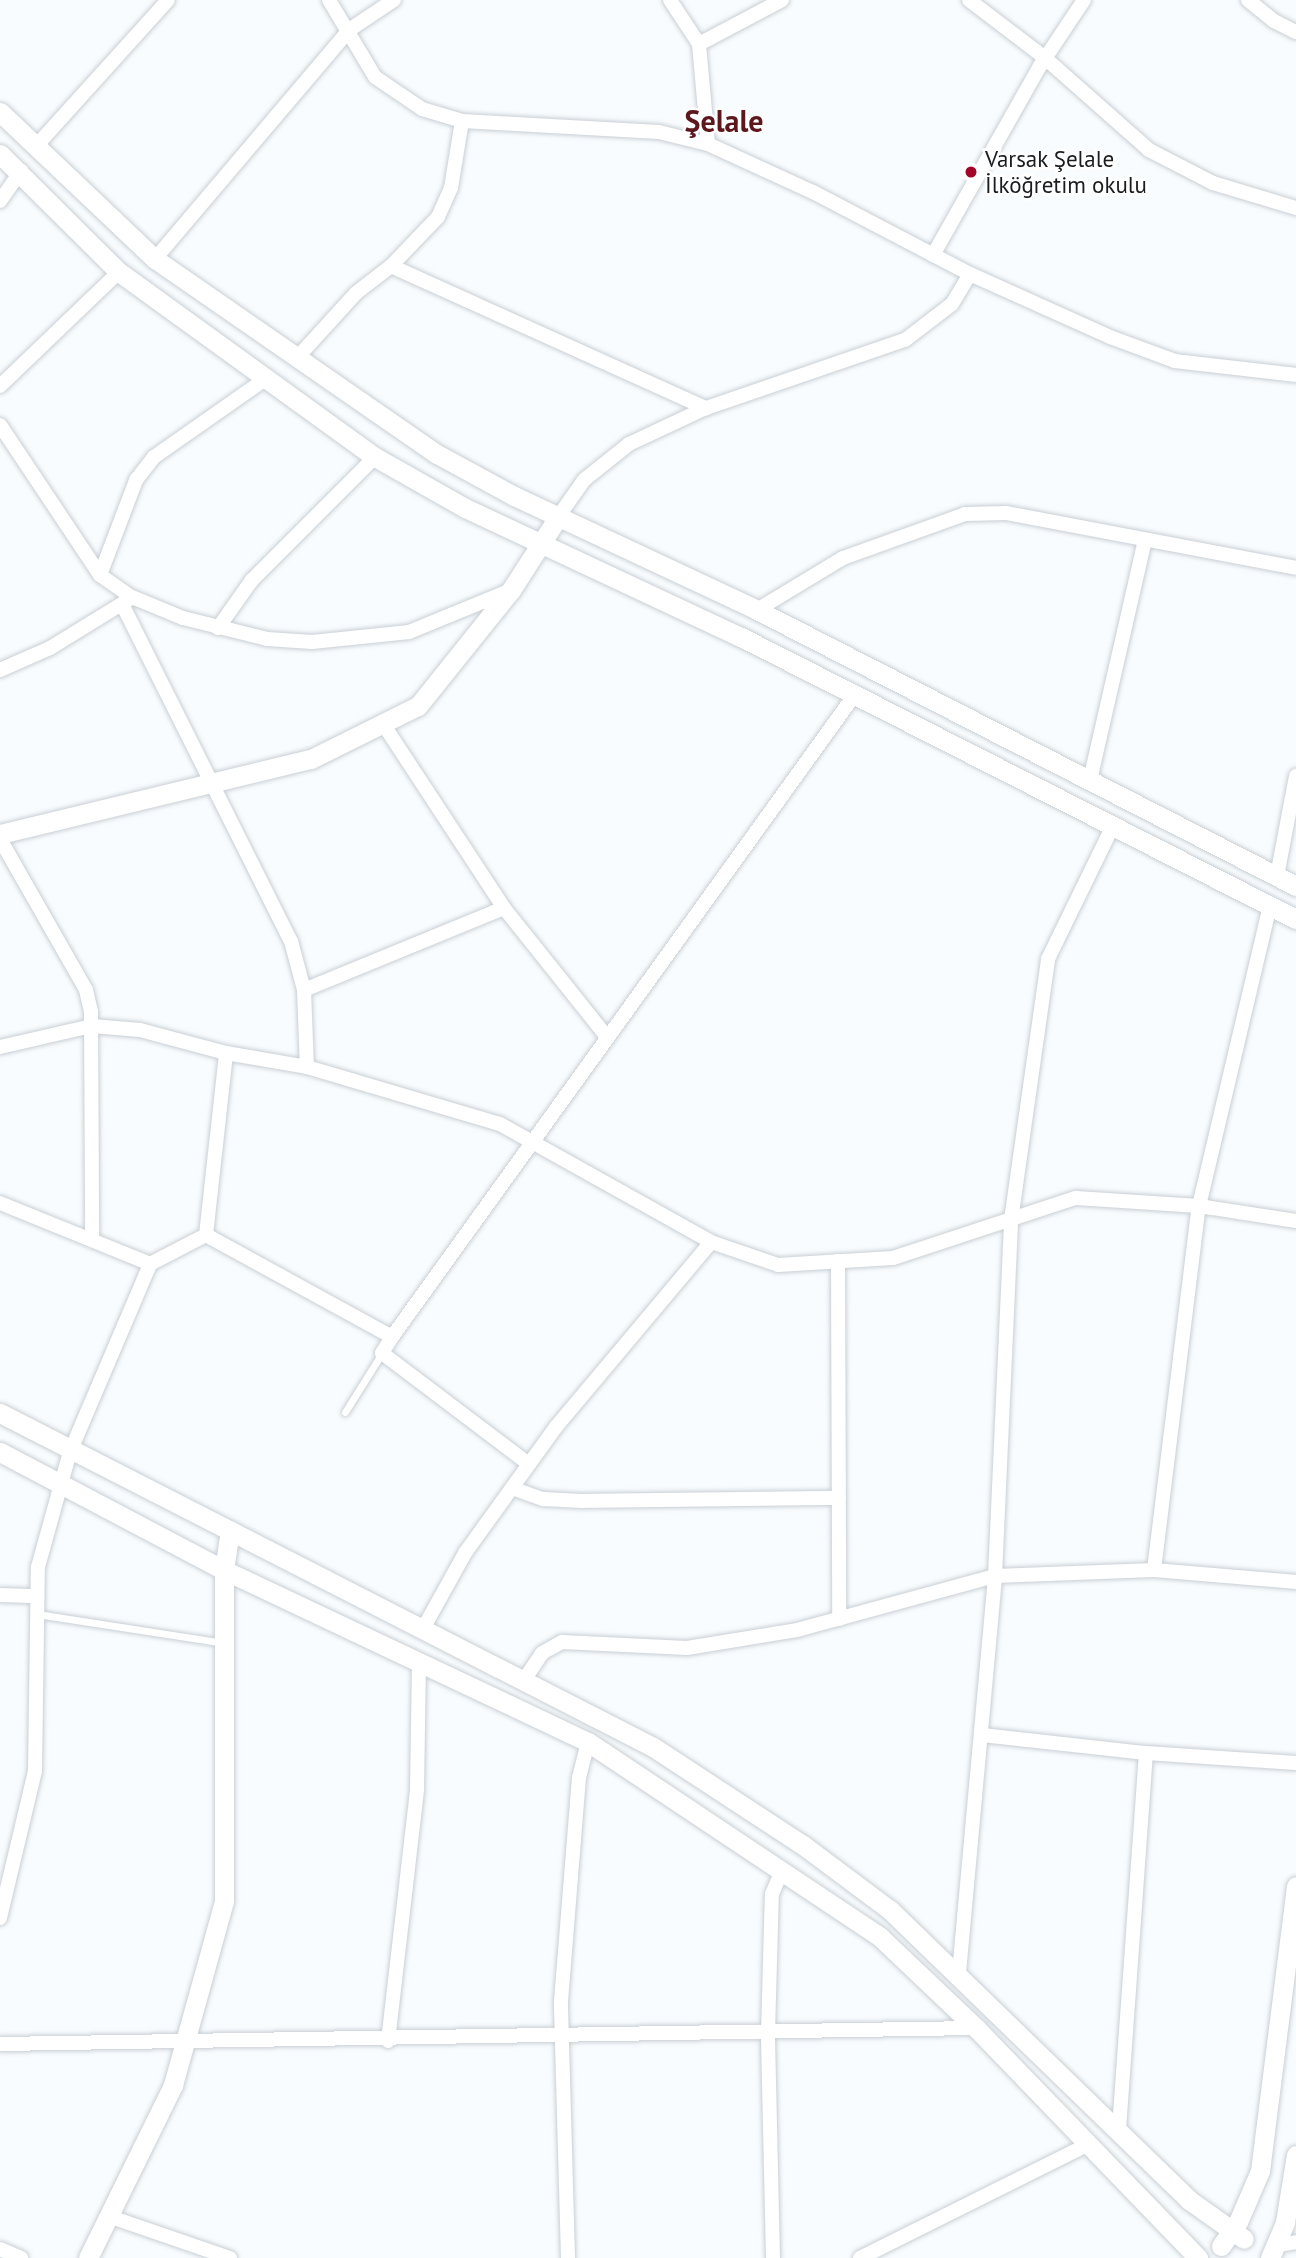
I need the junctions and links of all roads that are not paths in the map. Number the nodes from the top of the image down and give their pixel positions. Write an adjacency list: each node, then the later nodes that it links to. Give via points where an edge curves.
1 (168, 0): 16 (street)
2 (329, 0): 9 (street)
3 (394, 0): 9 (street)
4 (670, 0): 11 (street)
5 (782, 0): 11 (street)
6 (969, 0): 12 (street)
7 (1084, 0): 12 (street)
8 (1248, 0): 10 (street)
9 (349, 30): 14 (street, via 375,77 395,94 422,109); 22 (street)
10 (1296, 32)
11 (699, 44): 15 (street)
12 (1045, 58): 20 (street, via 1149,150 1213,183); 21 (street)
13 (0, 112): 16 (street)
14 (462, 121): 15 (street, via 659,132); 23 (street, via 451,188 438,217)
15 (708, 144): 21 (street)
16 (37, 145): 22 (street)
17 (0, 154): 18 (street)
18 (21, 171): 19 (street); 24 (street)
19 (0, 201)
20 (1296, 208)
21 (933, 254): 25 (street)
22 (155, 259): 26 (street)
23 (391, 266): 26 (street, via 356,293); 30 (street)
24 (119, 272): 28 (street); 29 (street)
25 (970, 274): 27 (street, via 1175,361); 30 (street, via 952,304 905,341)
26 (296, 359): 33 (street, via 437,454)
27 (1296, 375)
28 (267, 378): 32 (street); 37 (street, via 154,457 136,480)
29 (0, 386)
30 (706, 408): 33 (street, via 629,444 584,480)
31 (0, 425): 37 (street)
32 (376, 457): 35 (street, via 465,508); 41 (street, via 252,580)
33 (558, 517): 35 (street); 40 (street)
34 (1145, 540): 36 (street); 40 (street, via 1006,513 965,514 843,558); 46 (street)
35 (543, 545): 38 (street); 43 (street)
36 (1296, 568)
37 (100, 575): 39 (street)
38 (511, 590): 41 (street, via 409,632 312,642); 44 (street, via 418,706)
39 (127, 601): 41 (street); 42 (street, via 50,648); 47 (street)
40 (757, 610): 46 (street)
41 (218, 628)
42 (0, 670)
43 (856, 693): 48 (street); 57 (street)
44 (383, 724): 47 (street, via 311,760); 53 (street)
45 (1296, 776): 50 (street)
46 (1090, 780): 50 (street)
47 (210, 784): 49 (street); 55 (street, via 291,941)
48 (1113, 826): 52 (street); 64 (street, via 1048,958)
49 (0, 837): 56 (street, via 86,990)
50 (1277, 876): 51 (street)
51 (1296, 886)
52 (1270, 905): 54 (street); 63 (street)
53 (504, 908): 55 (street); 57 (street)
54 (1296, 919)
55 (304, 990): 60 (street)
56 (92, 1026): 58 (street); 59 (street, via 140,1030); 67 (street)
57 (606, 1036): 61 (street)
58 (0, 1047)
59 (226, 1053): 60 (street); 66 (street)
60 (307, 1067): 61 (street, via 500,1124)
61 (530, 1142): 68 (street); 71 (street)
62 (0, 1203): 67 (street)
63 (1199, 1206): 64 (street, via 1076,1198); 65 (street); 83 (street)
64 (1011, 1220): 69 (street, via 893,1258); 84 (street)
65 (1296, 1221)
66 (206, 1235): 70 (street); 71 (street)
67 (92, 1240): 70 (street)
68 (711, 1242): 69 (street, via 778,1265); 77 (street)
69 (838, 1261): 80 (street)
70 (149, 1264): 76 (street)
71 (392, 1337): 72 (street)
72 (382, 1353): 73 (lane); 77 (street)
73 (345, 1412)
74 (0, 1413): 76 (street)
75 (0, 1452): 78 (street)
76 (70, 1452): 78 (street); 81 (street)
77 (529, 1464): 79 (street)
78 (59, 1487): 82 (street); 87 (street, via 38,1567)
79 (512, 1488): 80 (street, via 543,1499 582,1501); 90 (street, via 464,1553)
80 (839, 1497): 89 (street)
81 (230, 1530): 82 (street); 90 (street)
82 (225, 1570): 91 (street); 92 (street)
83 (1154, 1570): 84 (street); 85 (street)
84 (995, 1576): 89 (street); 94 (street)
85 (1296, 1582)
86 (0, 1595): 87 (street)
87 (37, 1597): 88 (street)
88 (37, 1614): 91 (lane); 100 (street, via 35,1771)
89 (839, 1619): 93 (street, via 687,1648 562,1642 541,1653)
90 (424, 1627): 93 (street)
91 (225, 1644): 107 (street, via 224,1901)
92 (419, 1663): 95 (street); 105 (street, via 416,1789)
93 (524, 1680): 101 (street, via 653,1747 803,1845 890,1910)
94 (982, 1735): 96 (street); 101 (street)
95 (588, 1742): 98 (street); 104 (street, via 579,1778)
96 (1146, 1753): 97 (street); 108 (street)
97 (1296, 1763)
98 (782, 1871): 102 (street, via 880,1937); 103 (street, via 772,1894)
99 (1296, 1886): 113 (street, via 1260,2171)
100 (0, 1917)
101 (959, 1973): 108 (street)
102 (976, 2028): 103 (street); 109 (street)
103 (768, 2033): 104 (street); 119 (street)
104 (562, 2038): 105 (street); 118 (street)
105 (388, 2041): 107 (street)
106 (0, 2044): 107 (street)
107 (185, 2044): 111 (street, via 173,2085)
108 (1119, 2129): 113 (street, via 1189,2200)
109 (1089, 2144): 113 (street); 120 (street)
110 (1296, 2155): 114 (street, via 1292,2192)
111 (108, 2216): 116 (street); 117 (street)
112 (0, 2249): 115 (street)
113 (1220, 2249): 114 (street)
114 (1272, 2253)
115 (21, 2258)
116 (88, 2258)
117 (230, 2258)
118 (568, 2258)
119 (773, 2258)
120 (860, 2258)

